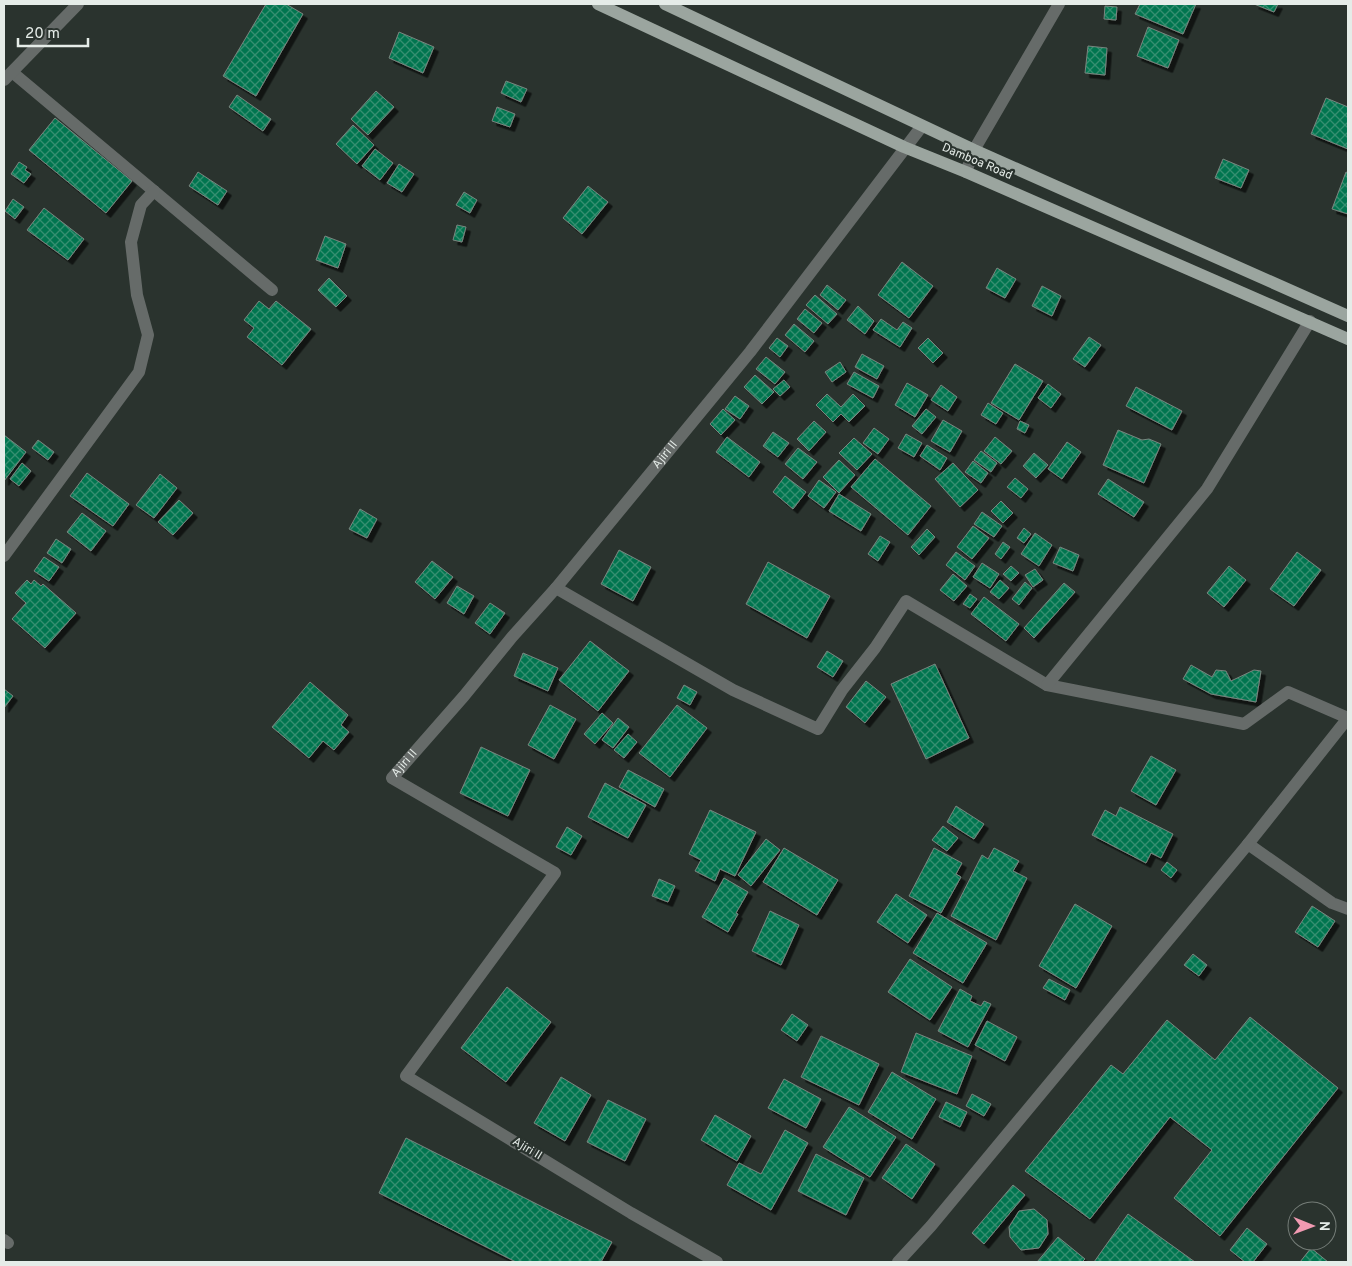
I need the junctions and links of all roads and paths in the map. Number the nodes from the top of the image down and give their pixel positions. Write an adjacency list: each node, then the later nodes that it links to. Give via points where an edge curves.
1 (78, 4): 5 (street)
2 (598, 4): 7 (main road, Damboa Road)
3 (665, 4): 6 (main road, Damboa Road)
4 (1059, 4): 8 (street)
5 (8, 76): 10 (street)
6 (922, 126): 7 (street, Ajiri II); 8 (main road, Damboa Road)
7 (904, 147): 9 (main road, Damboa Road); 16 (street, Ajiri II, via 750,352)
8 (974, 150): 9 (street); 12 (main road, Damboa Road)
9 (966, 172): 13 (main road, Damboa Road)
10 (154, 191): 11 (street); 15 (street, via 141,205 131,242 136,295 148,335 139,372)
11 (272, 290)
12 (1348, 316)
13 (1310, 321): 14 (main road, Damboa Road); 17 (street, via 1207,489)
14 (1348, 339)
15 (4, 556)
16 (556, 588): 17 (street, via 733,690 818,729 906,601); 21 (street, Ajiri II, via 392,778 555,873 406,1076)
17 (1047, 685): 18 (street, via 1244,724 1288,692)
18 (1348, 718): 19 (street)
19 (1248, 844): 20 (street, via 1332,903); 22 (street)
20 (1348, 909)
21 (717, 1262)
22 (898, 1262)

